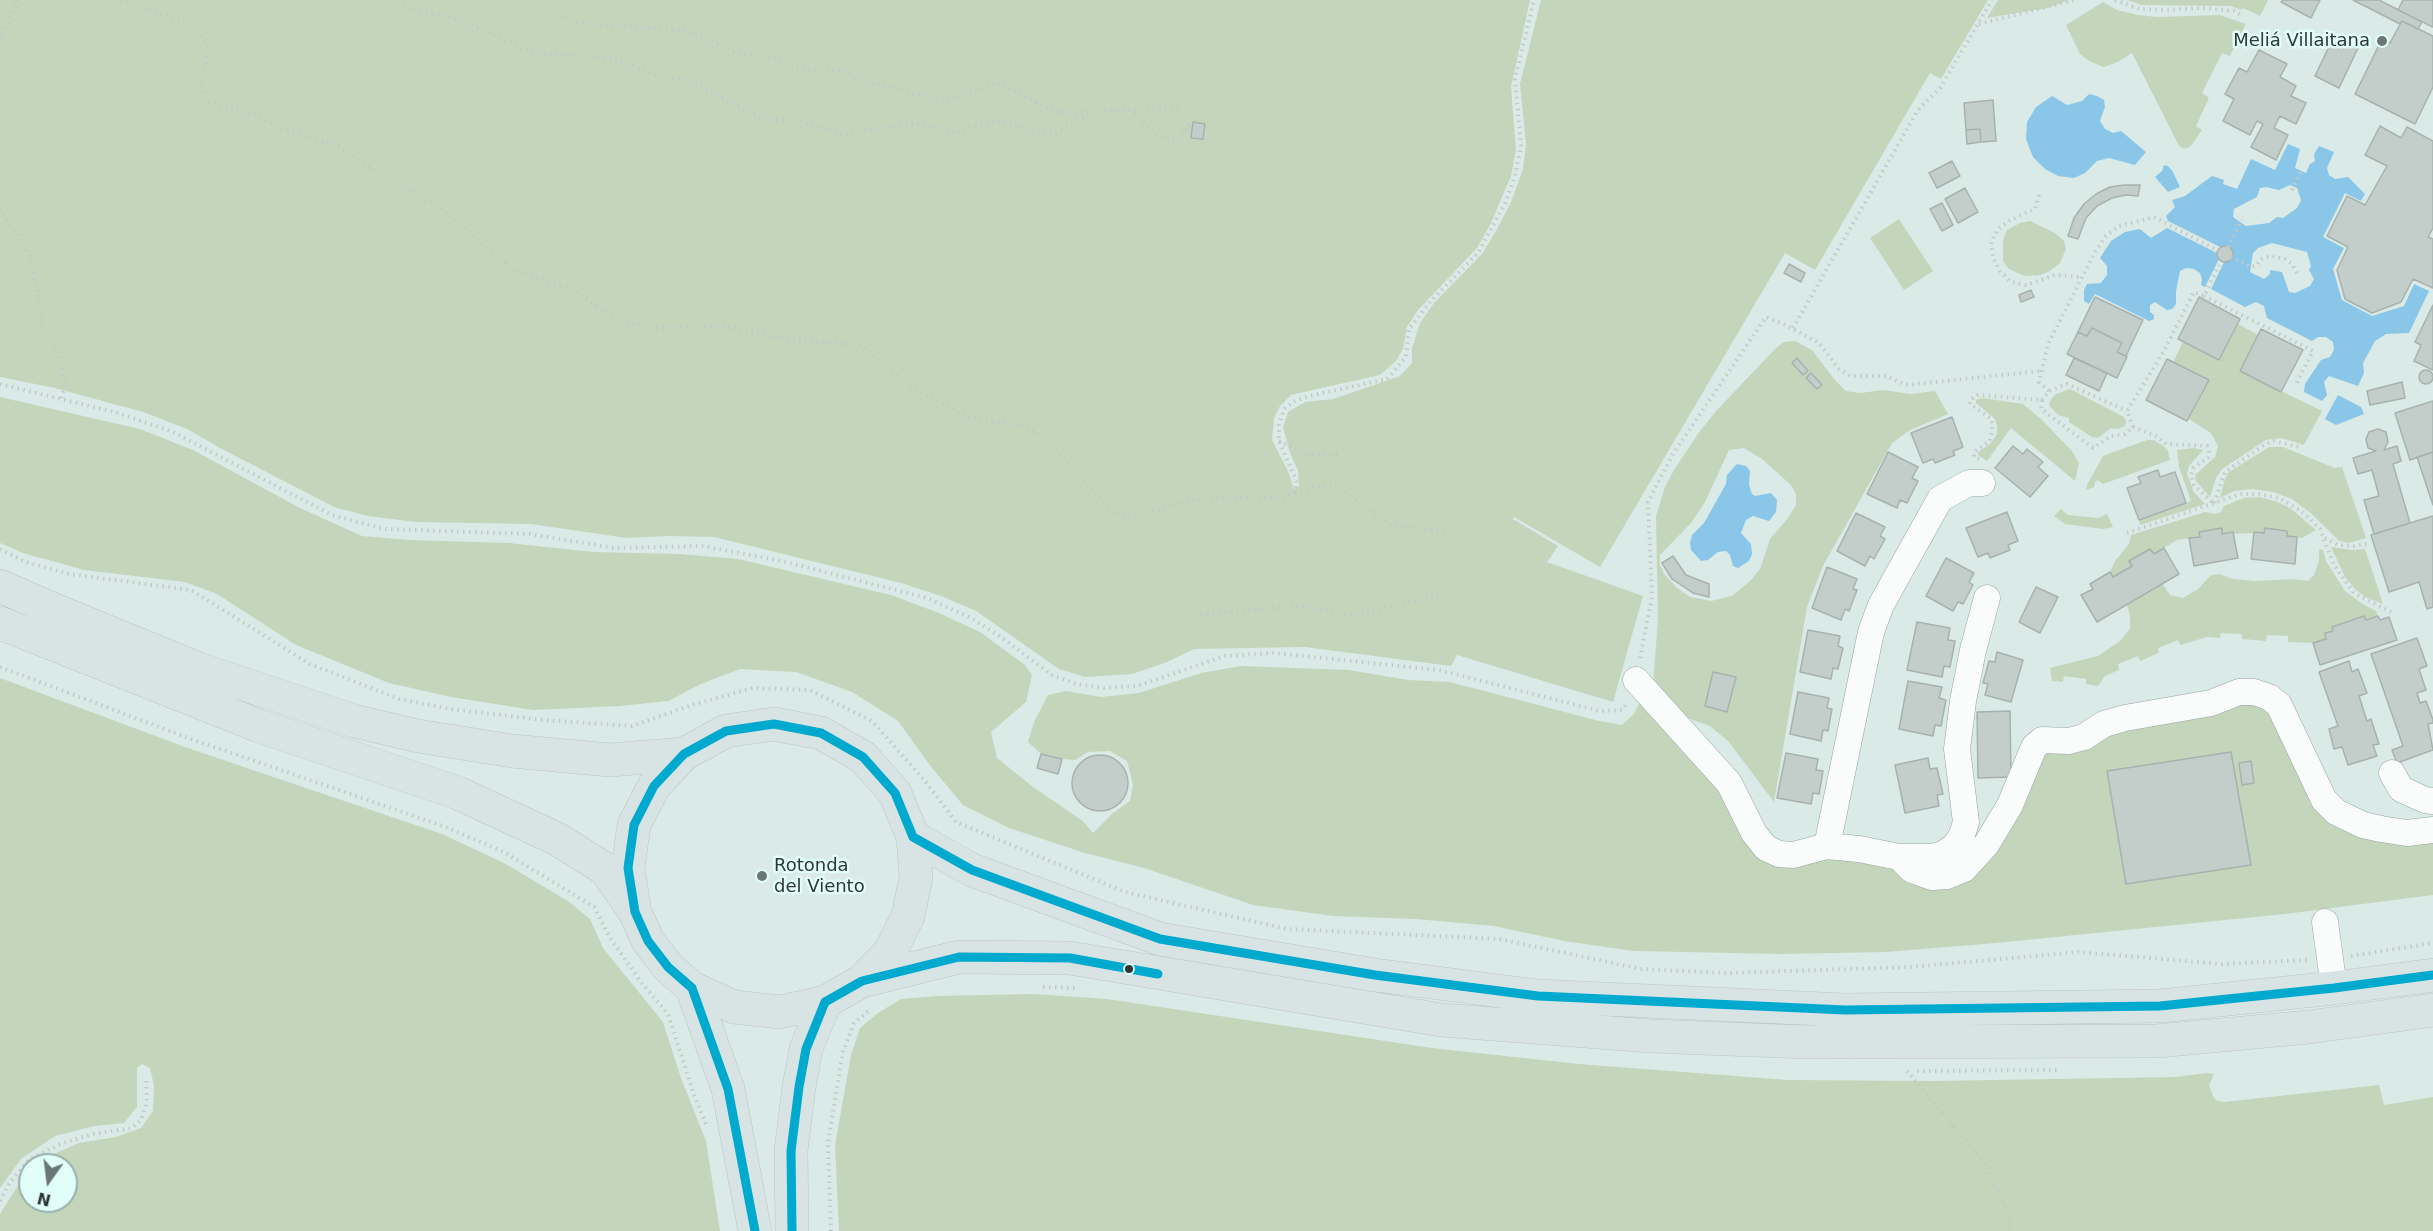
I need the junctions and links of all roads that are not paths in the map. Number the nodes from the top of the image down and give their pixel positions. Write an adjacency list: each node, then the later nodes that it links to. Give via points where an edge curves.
1 (1982, 483): 11 (lane, via 1969,483 1940,499 1881,605 1871,632)
2 (0, 586): 6 (main road, via 199,669 354,721 512,752 610,759)
3 (1987, 597): 12 (lane, via 1966,680 1957,750 1966,822 1962,835 1943,854)
4 (0, 622): 13 (main road, via 259,726 458,792 557,839 605,869)
5 (1636, 680): 11 (lane, via 1729,783 1754,833 1766,848 1793,855)
6 (684, 754): 10 (main road, via 726,731 774,724 821,733 863,757 895,793); 13 (main road, via 654,786 634,825 628,868)
7 (2392, 773): 8 (lane, via 2401,789)
8 (2433, 801)
9 (2433, 830): 12 (lane, via 2407,833 2381,829 2336,812 2324,800 2279,705 2261,694 2239,692 2211,703 2104,724 2084,737 2068,741 2042,740 2034,747 2010,805 1986,845 1964,868 1947,876 1932,877 1912,870)
10 (913, 837): 15 (main road, via 972,870 1160,939 1375,975 1538,996 1845,1010 2160,1006); 17 (main road, via 916,877 908,916 890,952)
11 (1827, 846): 12 (lane)
12 (1899, 857)
13 (635, 912): 18 (main road, via 648,941 668,967)
14 (2325, 922): 15 (lane)
15 (2331, 974): 16 (main road)
16 (2433, 975)
17 (862, 981): 19 (main road); 20 (main road, via 959,957 1070,958 1441,1020 1651,1036 1806,1042 2157,1041 2309,1027)
18 (692, 988): 19 (main road, via 734,1007 780,1012); 21 (main road, via 728,1089)
19 (825, 1002): 22 (main road, via 807,1049 799,1087 791,1151)
20 (2433, 1010)
21 (755, 1231)
22 (792, 1231)

